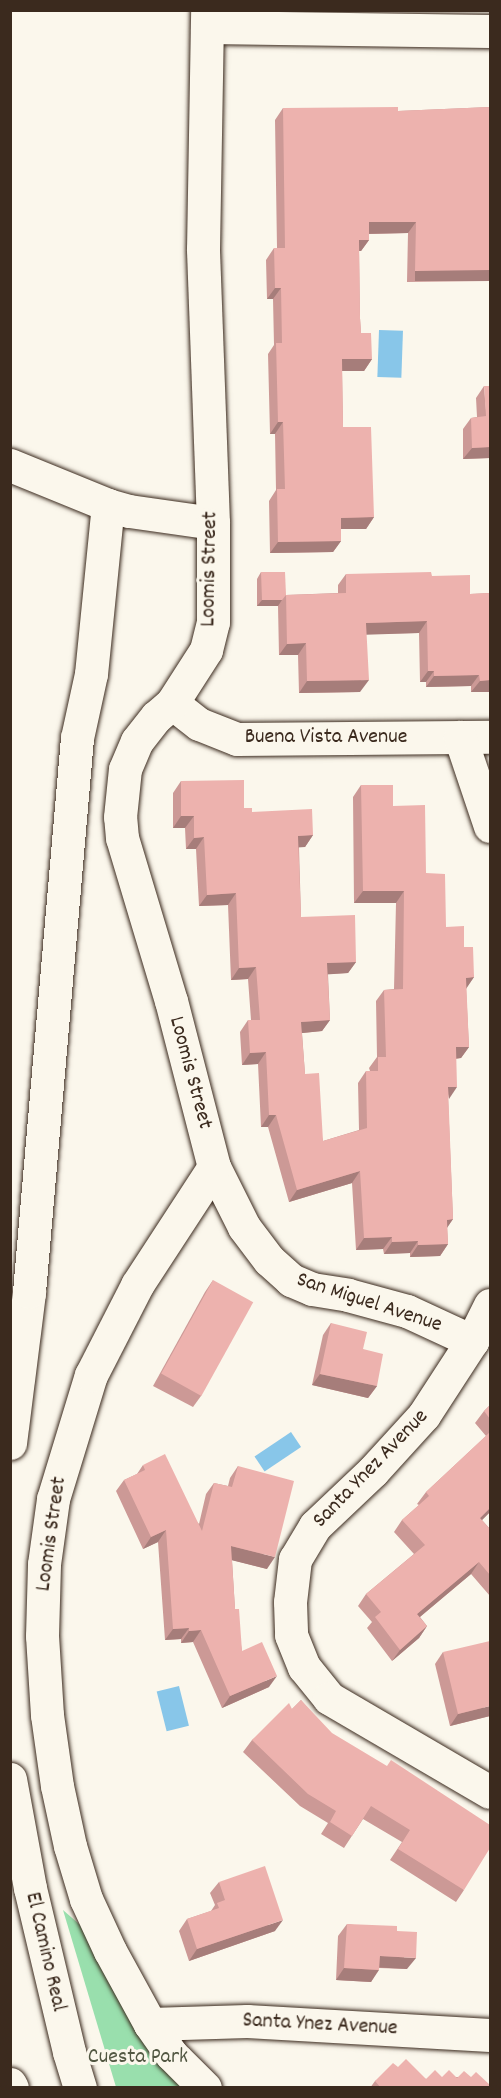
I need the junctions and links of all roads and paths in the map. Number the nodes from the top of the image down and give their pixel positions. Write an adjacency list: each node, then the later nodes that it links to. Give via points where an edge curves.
1 (207, 19): 2 (main road); 5 (main road, Loomis Street, via 203,249)
2 (490, 31)
3 (10, 465): 4 (main road)
4 (108, 505): 5 (main road); 12 (main road, via 91,674 77,738 29,1292)
5 (213, 523): 6 (main road, Loomis Street, via 213,622 206,650)
6 (172, 703): 7 (main road, Buena Vista Avenue, via 199,724 237,739); 9 (main road, Loomis Street, via 137,741 126,769 121,798 122,838 171,1001)
7 (475, 737): 8 (main road)
8 (490, 826)
9 (214, 1167): 11 (main road, San Miguel Avenue, via 244,1227 269,1260 291,1280 312,1289 407,1311); 15 (main road, Loomis Street, via 137,1285 91,1375 53,1499 44,1564 42,1636 47,1714 70,1846 86,1899)
10 (490, 1305): 11 (main road, Santa Ynez Avenue)
11 (472, 1341): 14 (main road, Santa Ynez Avenue, via 424,1415 315,1526 295,1559 291,1635 304,1666 329,1698)
12 (10, 1443)
13 (10, 1779): 17 (main road, El Camino Real, via 30,1888)
14 (490, 1792)
15 (150, 2024): 16 (main road, Santa Ynez Avenue, via 247,2021); 18 (main road, Loomis Street, via 171,2054)
16 (490, 2035)
17 (80, 2088)
18 (205, 2088)

